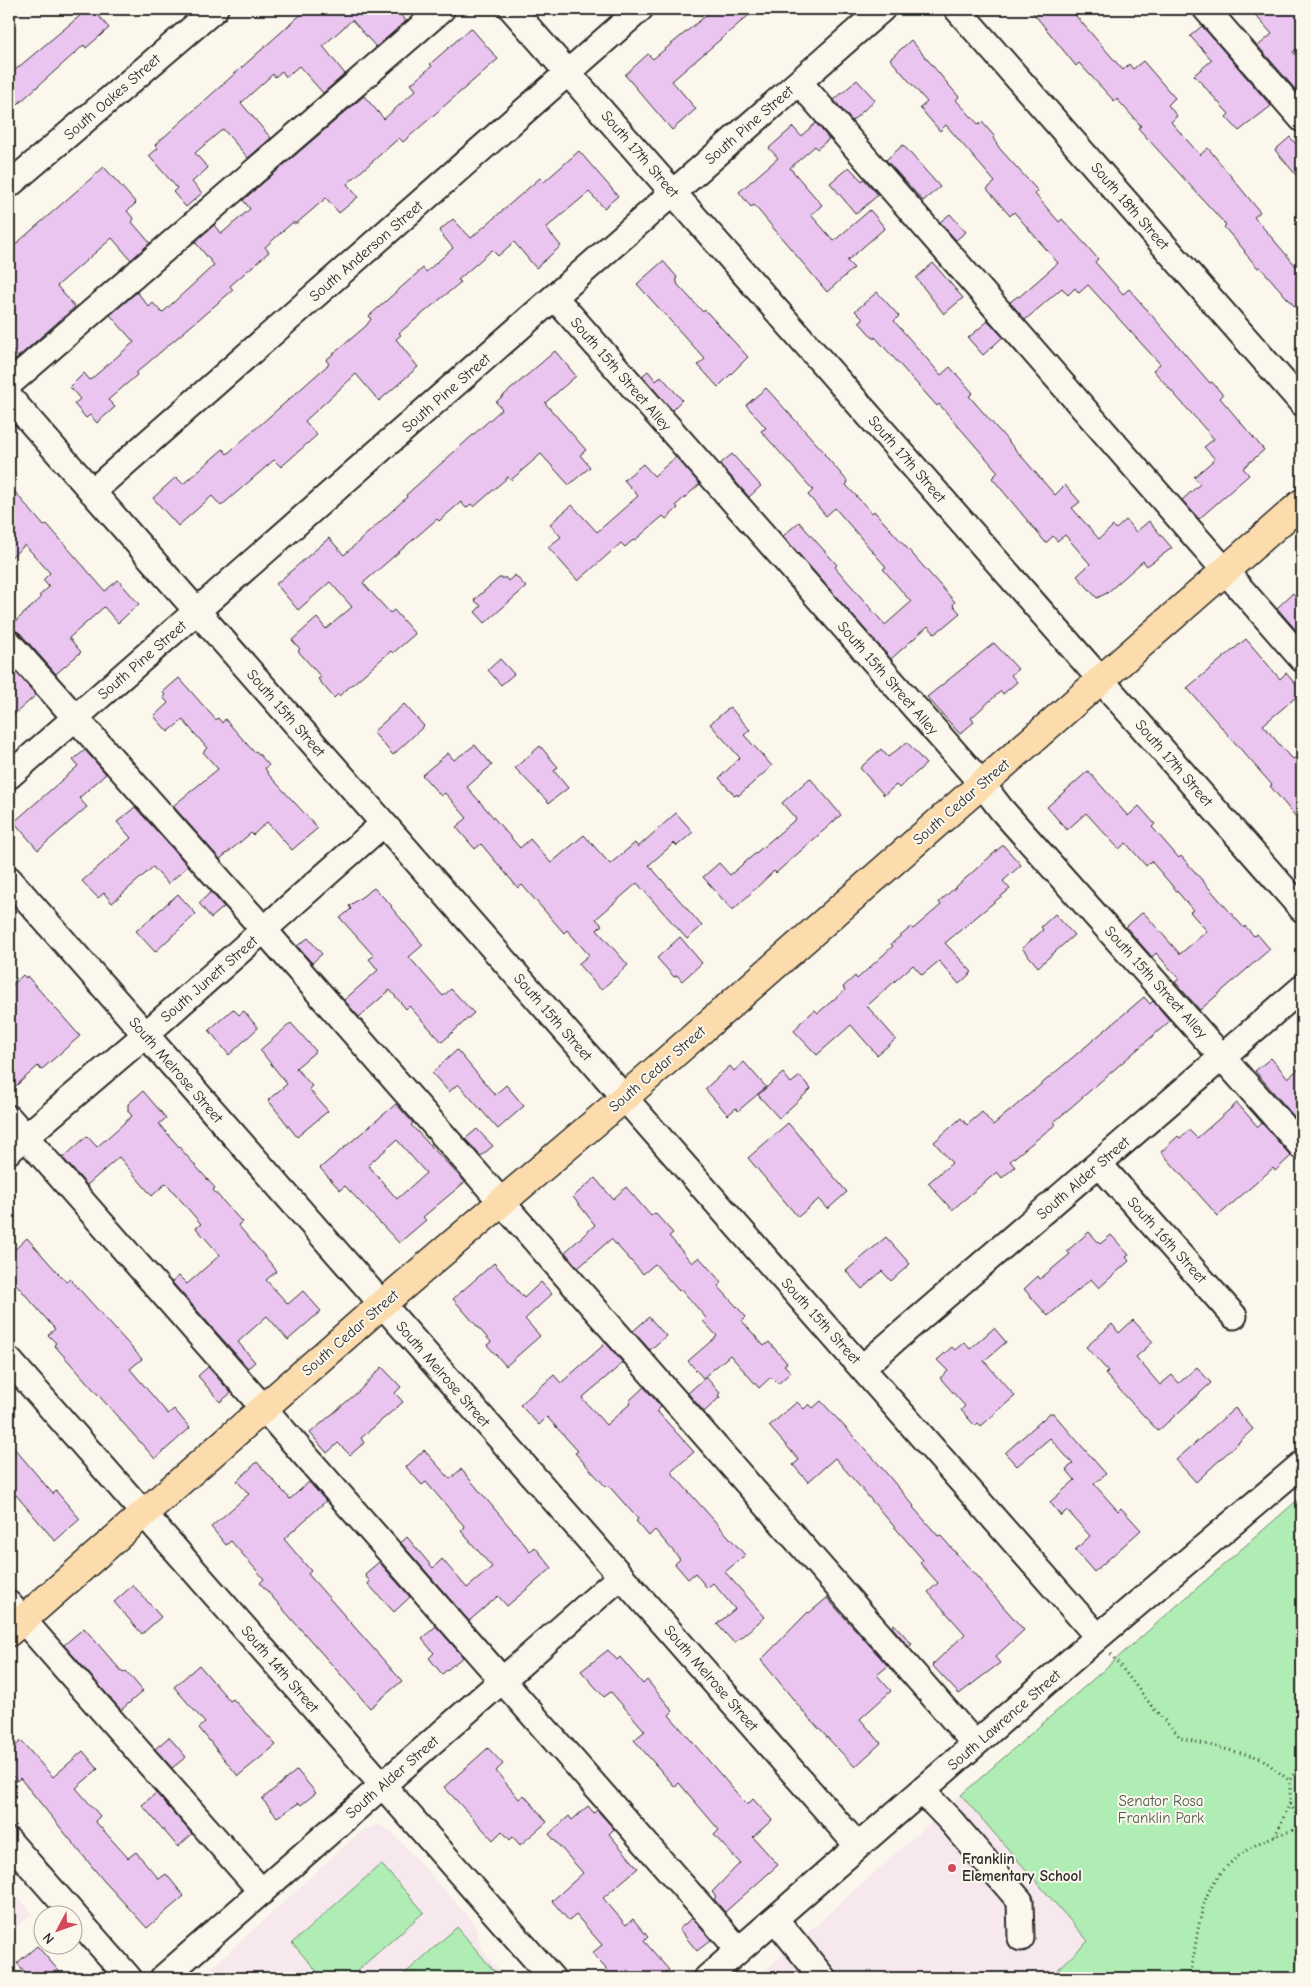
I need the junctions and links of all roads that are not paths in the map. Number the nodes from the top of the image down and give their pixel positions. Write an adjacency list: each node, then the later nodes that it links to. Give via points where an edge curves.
1 (214, 9): 11 (street, South Oakes Street)
2 (442, 9): 14 (street)
3 (512, 9): 8 (street, South 17th Street)
4 (640, 9): 8 (street, South Anderson Street)
5 (882, 9): 9 (street, South Pine Street)
6 (957, 9): 16 (street, South 18th Street)
7 (1206, 9): 10 (street)
8 (568, 72): 12 (street, South 17th Street); 17 (street, South Anderson Street)
9 (799, 82): 12 (street, South Pine Street); 19 (street)
10 (1302, 119)
11 (9, 185)
12 (673, 192): 13 (street, South Pine Street); 23 (street, South 17th Street)
13 (555, 298): 20 (street, South Pine Street); 26 (street, South 15th Street Alley)
14 (9, 384)
15 (9, 397): 17 (street, South 15th Street)
16 (1302, 403)
17 (92, 492): 20 (street, South 15th Street)
18 (1302, 503): 19 (main road, South Cedar Street)
19 (1225, 570): 22 (street); 23 (main road, South Cedar Street)
20 (198, 611): 24 (street, South Pine Street); 27 (street, South 15th Street)
21 (9, 642): 24 (street)
22 (1302, 660)
23 (1100, 679): 26 (main road, South Cedar Street); 29 (street, South 17th Street)
24 (75, 719): 25 (street, South Pine Street); 30 (street)
25 (9, 776)
26 (982, 784): 33 (street, South 15th Street Alley); 34 (main road, South Cedar Street)
27 (383, 824): 30 (street, South Junett Street); 34 (street, South 15th Street)
28 (9, 879): 32 (street, South Melrose Street)
29 (1302, 909)
30 (264, 930): 32 (street, South Junett Street); 39 (street)
31 (1302, 988): 33 (street, South Alder Street)
32 (145, 1035): 36 (street, South Junett Street); 40 (street, South Melrose Street)
33 (1224, 1056): 37 (street, South 15th Street Alley); 38 (street, South Alder Street)
34 (624, 1098): 39 (main road, South Cedar Street); 43 (street, South 15th Street)
35 (9, 1118): 36 (street)
36 (17, 1144): 44 (street)
37 (1302, 1147)
38 (1099, 1164): 41 (street, South 16th Street); 43 (street, South Alder Street)
39 (502, 1202): 40 (main road, South Cedar Street); 51 (street)
40 (382, 1304): 44 (main road, South Cedar Street); 47 (street, South Melrose Street)
41 (1234, 1316)
42 (9, 1360): 46 (street, South 14th Street)
43 (863, 1368): 49 (street, South 15th Street)
44 (264, 1408): 46 (main road, South Cedar Street); 50 (street)
45 (1302, 1464): 49 (street, South Lawrence Street)
46 (144, 1514): 48 (main road, South Cedar Street); 52 (street, South 14th Street)
47 (621, 1576): 50 (street, South Alder Street); 55 (street, South Melrose Street)
48 (13, 1619): 56 (street)
49 (1098, 1637): 51 (street, South Lawrence Street)
50 (502, 1680): 52 (street, South Alder Street); 59 (street)
51 (975, 1744): 53 (street, South Lawrence Street)
52 (382, 1786): 56 (street, South Alder Street); 62 (street, South 14th Street)
53 (922, 1792): 55 (street, South Lawrence Street); 58 (street, via 952,1821 1020,1901)
54 (9, 1841): 60 (street)
55 (858, 1846): 57 (street, South Lawrence Street)
56 (262, 1892): 61 (street, South Alder Street)
57 (776, 1919): 59 (street, South Lawrence Street); 64 (street)
58 (1021, 1938)
59 (739, 1950): 63 (street, South Lawrence Street)
60 (129, 1978)
61 (163, 1978)
62 (552, 1978)
63 (707, 1978)
64 (823, 1978)

